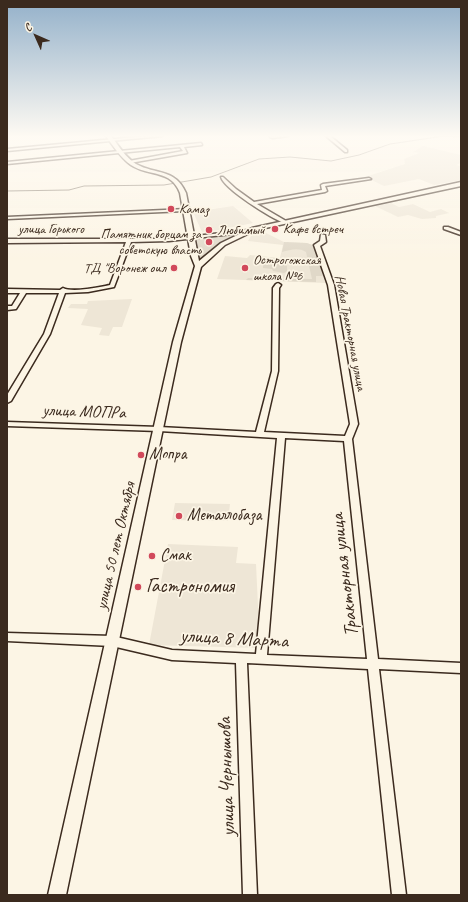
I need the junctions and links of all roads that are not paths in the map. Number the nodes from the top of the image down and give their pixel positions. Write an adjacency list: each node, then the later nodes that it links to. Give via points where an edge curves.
1 (172, 178): 6 (main road, via 180,185)
2 (222, 178): 5 (street, via 226,184)
3 (370, 179): 5 (street, via 323,185 325,191)
4 (461, 184): 8 (main road)
5 (255, 203): 8 (street)
6 (185, 210): 7 (street); 13 (main road)
7 (7, 218)
8 (284, 222): 10 (main road)
9 (446, 228): 11 (street)
10 (248, 232): 13 (street); 16 (main road, via 223,244)
11 (461, 234)
12 (323, 235): 27 (street, Новая Тракторная улица, via 323,242 317,245 331,285 354,424)
13 (191, 238): 14 (street, улица Горького); 16 (main road)
14 (129, 240): 15 (street, улица Горького); 19 (street, via 112,286 102,289)
15 (7, 241)
16 (198, 266): 24 (main road, улица 50 лет Октября)
17 (278, 285): 25 (street, via 275,371)
18 (7, 290): 20 (street)
19 (63, 290): 20 (street); 22 (street, via 47,334)
20 (24, 291): 21 (street, via 14,308)
21 (7, 308)
22 (7, 401)
23 (7, 424): 24 (street, улица МОПРа)
24 (159, 429): 25 (street); 29 (main road, улица 50 лет Октября)
25 (258, 435): 26 (street)
26 (281, 435): 27 (street); 31 (street)
27 (348, 440): 32 (street, Тракторная улица)
28 (7, 638): 29 (street, улица 8 Марта)
29 (112, 641): 30 (street, улица 8 Марта, via 172,654); 34 (main road, улица 50 лет Октября)
30 (241, 658): 31 (street, улица 8 Марта); 35 (street, улица Чернышова)
31 (261, 659): 32 (street, улица 8 Марта)
32 (374, 664): 33 (street, улица 8 Марта); 36 (street, Тракторная улица)
33 (461, 668)
34 (57, 895)
35 (250, 895)
36 (399, 895)

